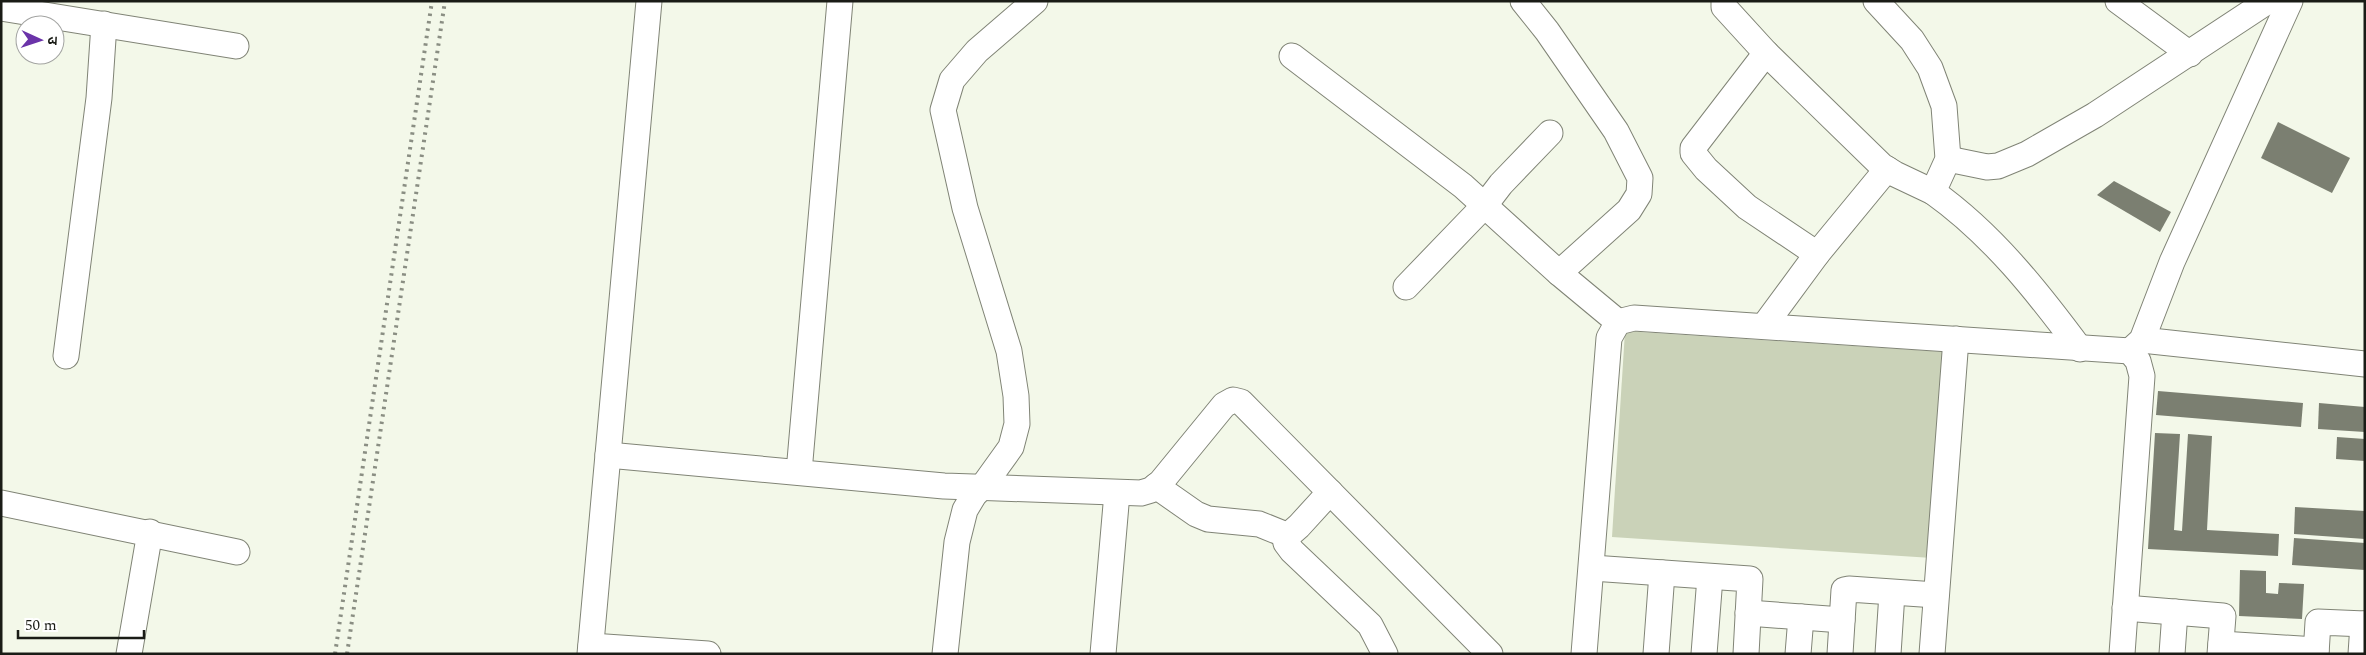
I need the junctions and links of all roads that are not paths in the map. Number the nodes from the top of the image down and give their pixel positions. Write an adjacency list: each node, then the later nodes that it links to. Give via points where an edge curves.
1 (650, 1): 31 (street)
2 (840, 1): 32 (street)
3 (1035, 1): 33 (street, via 977,51 952,80 943,110 965,208 1009,351 1016,396 1017,424 1011,447)
4 (1523, 1): 22 (street, via 1616,131 1640,178 1639,194 1629,210)
5 (1724, 1): 13 (street, via 1724,6)
6 (1876, 1): 17 (street, via 1912,40 1930,68 1944,106)
7 (2118, 1): 14 (street)
8 (2268, 1): 14 (street)
9 (2290, 1): 27 (street)
10 (1, 8): 11 (street)
11 (104, 24): 12 (street); 29 (street, via 99,98)
12 (236, 46)
13 (1766, 53): 18 (street); 21 (street, via 1693,148 1693,153 1706,170 1747,207)
14 (2190, 54): 17 (street, via 2027,154 1987,167)
15 (1292, 56): 20 (street)
16 (1550, 133): 20 (street)
17 (1948, 159): 19 (street)
18 (1887, 169): 19 (street); 21 (street)
19 (1933, 192): 28 (street, via 1961,212 2023,275)
20 (1485, 205): 22 (street); 23 (street)
21 (1817, 254): 25 (street)
22 (1559, 273): 24 (street)
23 (1406, 287)
24 (1618, 322): 25 (street, via 1634,318); 41 (street, via 1609,338)
25 (1764, 326): 26 (street)
26 (1956, 339): 28 (street); 45 (street)
27 (2136, 346): 28 (street); 30 (street); 46 (street, via 2142,376)
28 (2080, 349)
29 (66, 356)
30 (2365, 364)
31 (608, 455): 32 (street); 53 (street)
32 (799, 472): 33 (street, via 944,486)
33 (984, 486): 36 (street); 58 (street, via 965,510 957,542)
34 (1156, 486): 35 (street, via 1224,405 1233,400 1241,402); 36 (street, via 1141,493); 39 (street, via 1208,520 1259,524)
35 (1330, 492): 39 (street, via 1299,526); 61 (street)
36 (1117, 493): 59 (street)
37 (1, 503): 38 (street)
38 (150, 532): 40 (street); 56 (street)
39 (1284, 534): 60 (street, via 1292,551 1370,625)
40 (237, 552)
41 (1592, 568): 42 (street); 62 (street)
42 (1662, 573): 43 (street); 63 (street)
43 (1710, 576): 48 (street, via 1750,579); 64 (street)
44 (1892, 593): 45 (street); 50 (street, via 1844,590); 68 (street)
45 (1936, 595): 69 (street)
46 (2125, 608): 47 (street); 70 (street)
47 (2175, 612): 52 (street, via 2223,616); 71 (street)
48 (1748, 613): 49 (street); 65 (street)
49 (1801, 617): 50 (street); 66 (street)
50 (1842, 620): 67 (street)
51 (2364, 624): 55 (street, via 2318,622); 72 (street)
52 (2221, 649): 54 (street)
53 (591, 650): 57 (street)
54 (2272, 650): 55 (street)
55 (2316, 652)
56 (129, 654)
57 (708, 654)
58 (945, 654)
59 (1103, 654)
60 (1385, 654)
61 (1490, 654)
62 (1584, 654)
63 (1656, 654)
64 (1704, 654)
65 (1746, 654)
66 (1798, 654)
67 (1840, 654)
68 (1888, 654)
69 (1932, 654)
70 (2122, 654)
71 (2172, 654)
72 (2361, 654)

